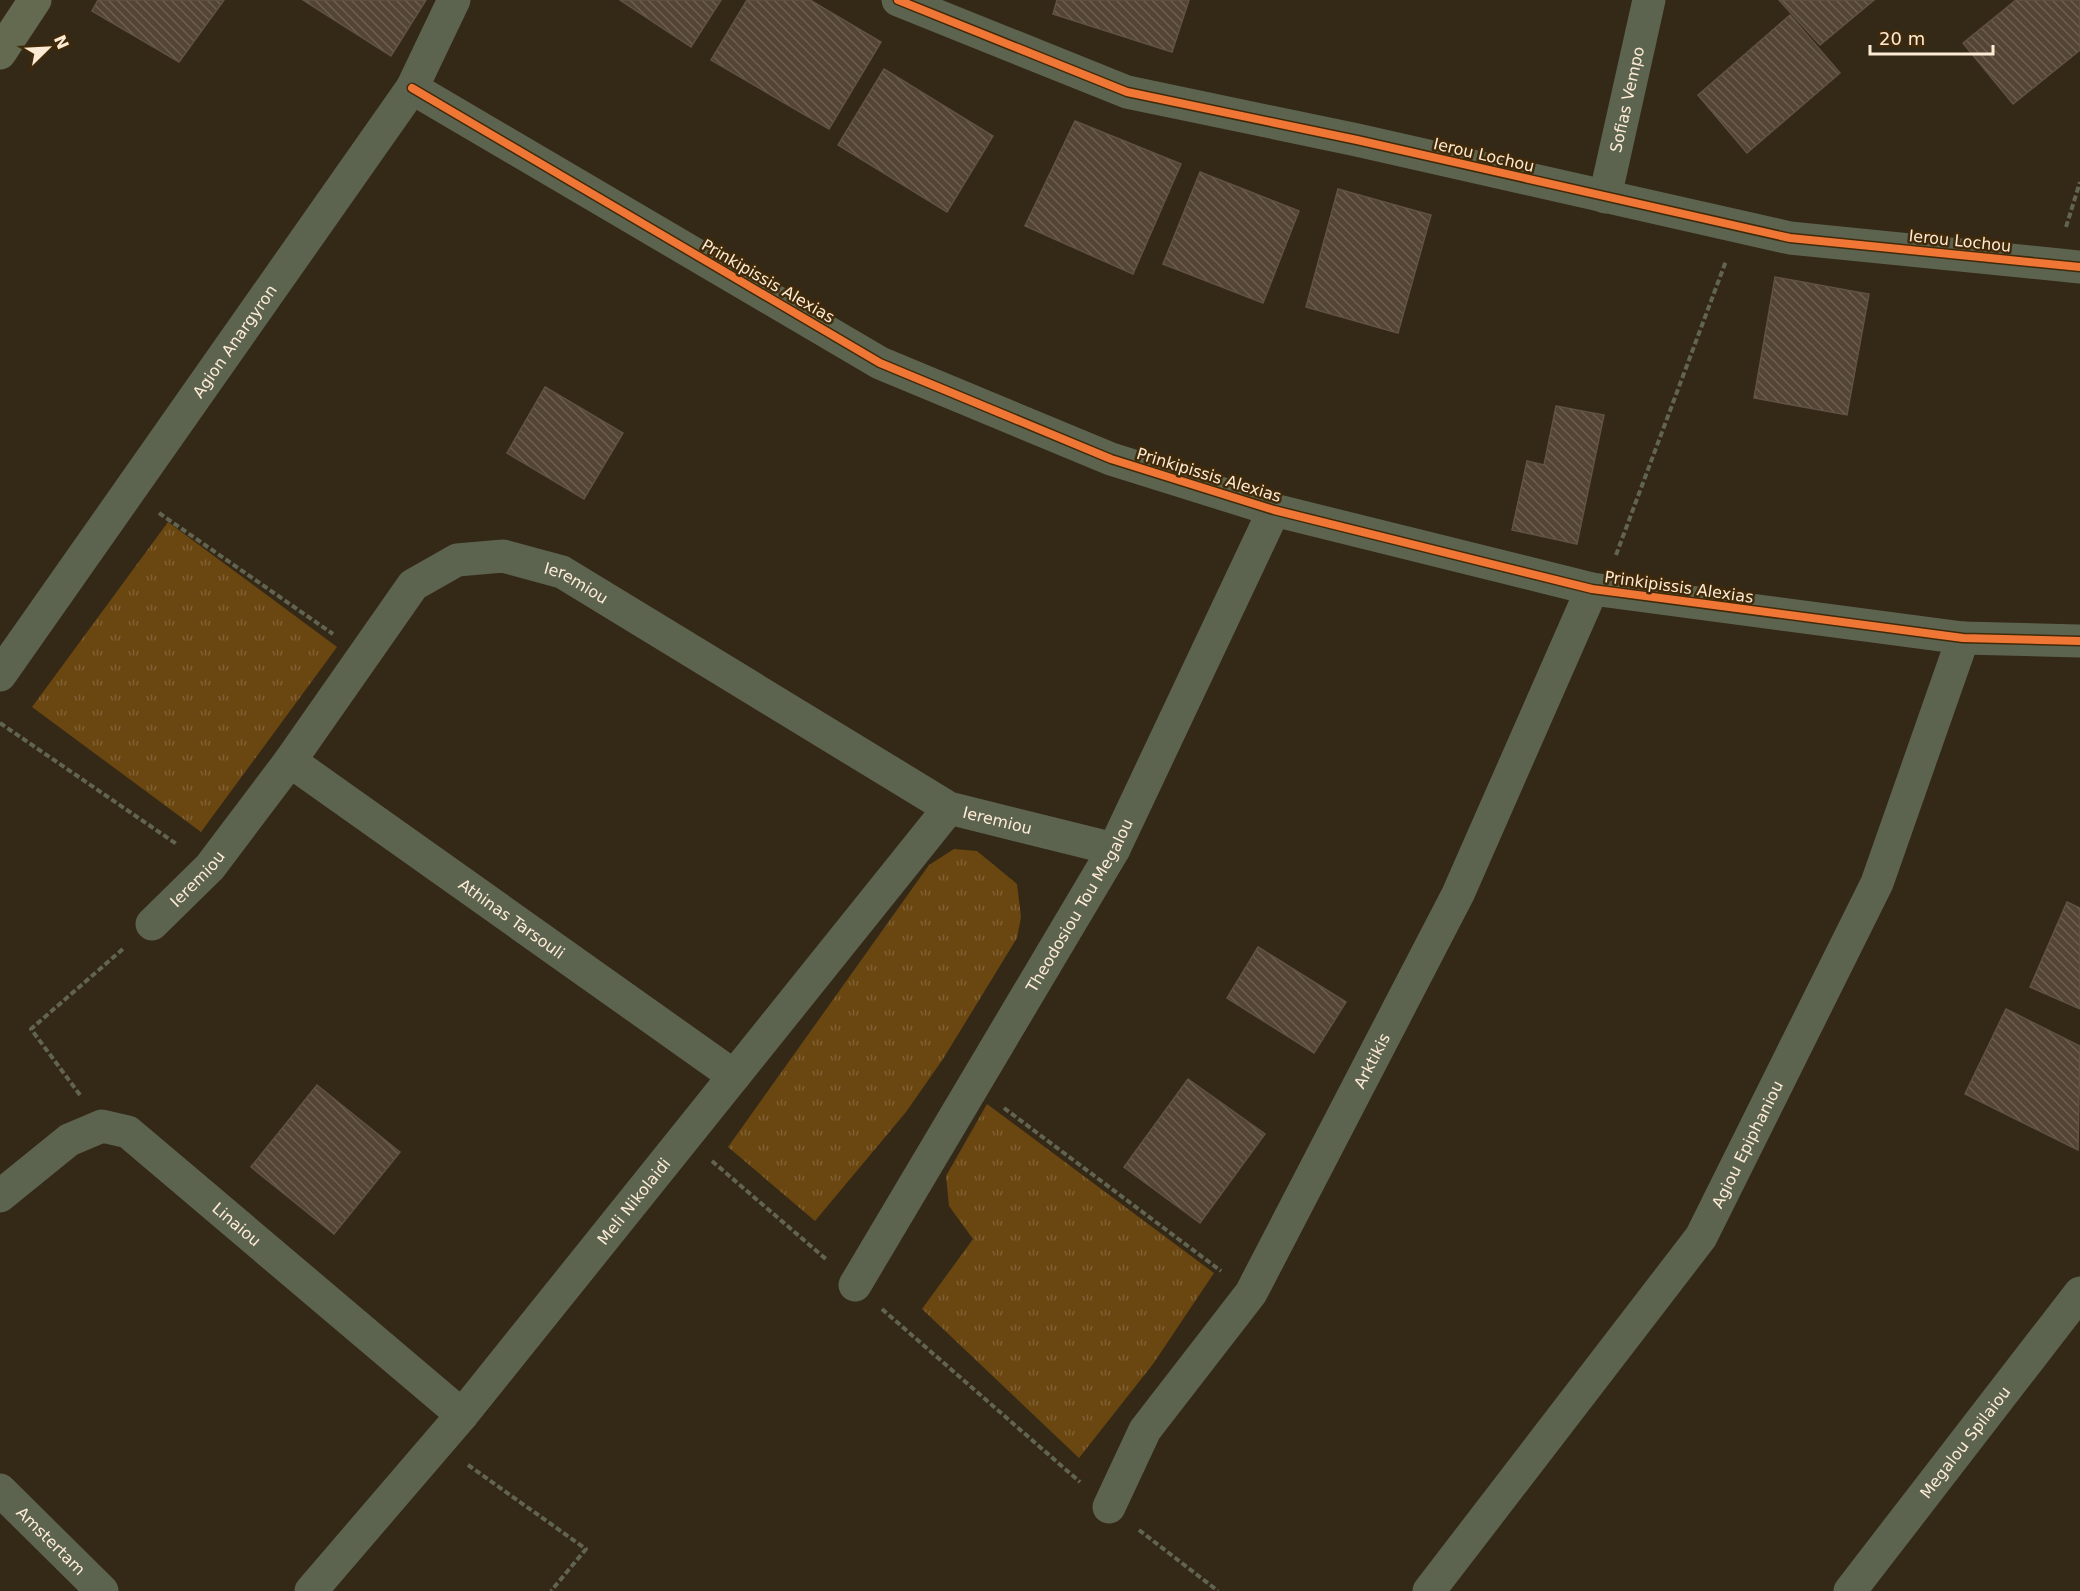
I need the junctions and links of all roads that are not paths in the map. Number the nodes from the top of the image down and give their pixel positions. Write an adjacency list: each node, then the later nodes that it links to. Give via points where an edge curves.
1 (35, 0): 5 (main road)
2 (454, 0): 6 (street, Agion Anargyron)
3 (898, 0): 7 (street, Ierou Lochou, via 1126,92)
4 (1649, 0): 7 (street, Sofias Vempo)
5 (0, 52)
6 (412, 88): 9 (street, Prinkipissis Alexias, via 880,363 1111,459); 13 (street, Agion Anargyron)
7 (1605, 197): 8 (street, Ierou Lochou, via 1790,238)
8 (2067, 265)
9 (1274, 510): 10 (street, Prinkipissis Alexias); 16 (street, Theodosiou Tou Megalou)
10 (1598, 589): 11 (street, Prinkipissis Alexias); 24 (street, Arktikis, via 1458,894 1251,1293 1145,1430)
11 (1963, 638): 12 (street, Prinkipissis Alexias); 27 (street, Agiou Epiphaniou, via 1877,883 1701,1237)
12 (2080, 641)
13 (0, 675)
14 (290, 760): 15 (street, Ieremiou, via 413,585 458,560 503,556 562,572); 17 (street, Ieremiou, via 210,867); 18 (street, Athinas Tarsouli)
15 (949, 808): 16 (street, Ieremiou); 18 (street, Meli Nikolaidi)
16 (1114, 849): 20 (street, Theodosiou Tou Megalou)
17 (152, 924)
18 (734, 1076): 22 (street, Meli Nikolaidi)
19 (0, 1196): 22 (street, Linaiou, via 69,1140 102,1125 128,1132)
20 (855, 1284)
21 (2080, 1293): 28 (street, Megalou Spilaiou)
22 (462, 1415): 26 (street, Meli Nikolaidi)
23 (0, 1490): 25 (street, Amstertam)
24 (1109, 1508)
25 (102, 1591)
26 (312, 1591)
27 (1429, 1591)
28 (1850, 1591)

